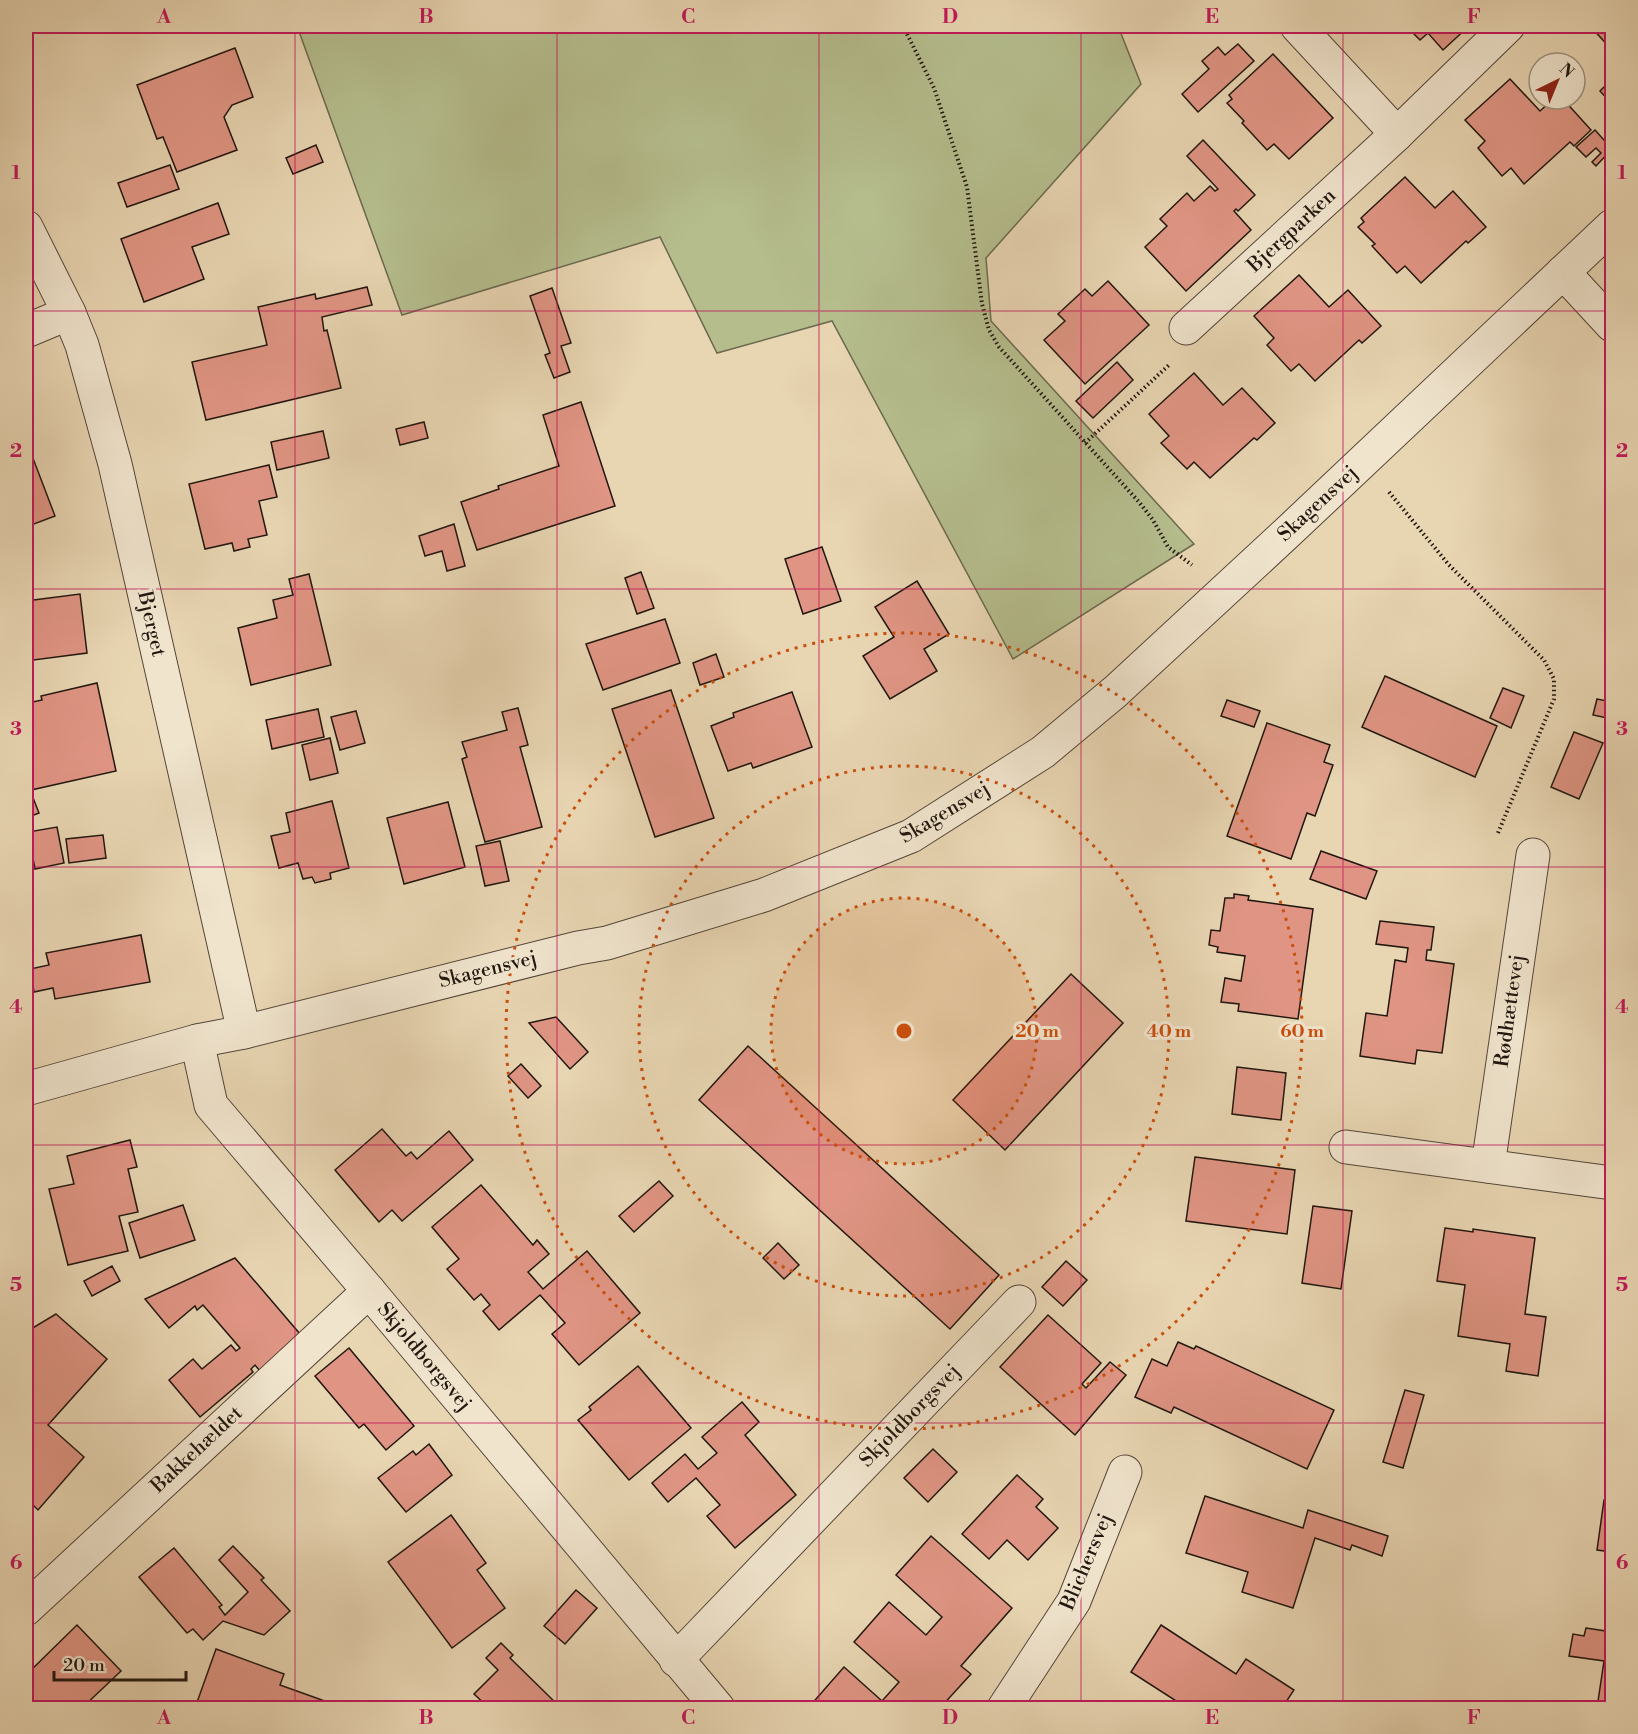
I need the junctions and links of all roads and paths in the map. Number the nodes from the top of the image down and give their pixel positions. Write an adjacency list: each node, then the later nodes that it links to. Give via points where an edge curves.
1 (903, 26): 12 (path, via 934,88 967,187 989,330 999,347)
2 (1297, 26): 4 (street)
3 (1508, 26): 4 (street, Bjergparken)
4 (1397, 134): 10 (street, Bjergparken)
5 (1612, 226): 7 (street, Skagensvej)
6 (26, 227): 8 (street, Bjerget)
7 (1563, 272): 9 (street); 13 (street, Skagensvej)
8 (69, 313): 11 (street); 16 (street, Bjerget, via 82,345 115,464)
9 (1612, 325)
10 (1186, 328): 12 (path, via 1181,354)
11 (26, 331)
12 (1085, 443): 14 (path, via 1139,502 1173,552)
13 (1364, 462): 14 (street, Skagensvej); 15 (path, via 1449,565 1544,660 1554,679 1554,699 1497,836)
14 (1222, 592): 16 (street, Skagensvej, via 1116,691 1043,752 911,836 764,895 618,939)
15 (1533, 855): 20 (street, Rødhættevej)
16 (244, 1032): 17 (street, Skagensvej)
17 (197, 1041): 18 (street, Skagensvej); 22 (street, Skjoldborgsvej, via 210,1105)
18 (26, 1089)
19 (1346, 1147): 20 (street)
20 (1488, 1166): 21 (street)
21 (1612, 1184)
22 (369, 1291): 25 (street, Bakkehældet); 26 (street, Skjoldborgsvej)
23 (1019, 1302): 26 (street, Skjoldborgsvej)
24 (1125, 1472): 28 (street, Blichersvej, via 1074,1601)
25 (26, 1609)
26 (676, 1660): 27 (street, Skjoldborgsvej)
27 (718, 1708)
28 (1004, 1708)

